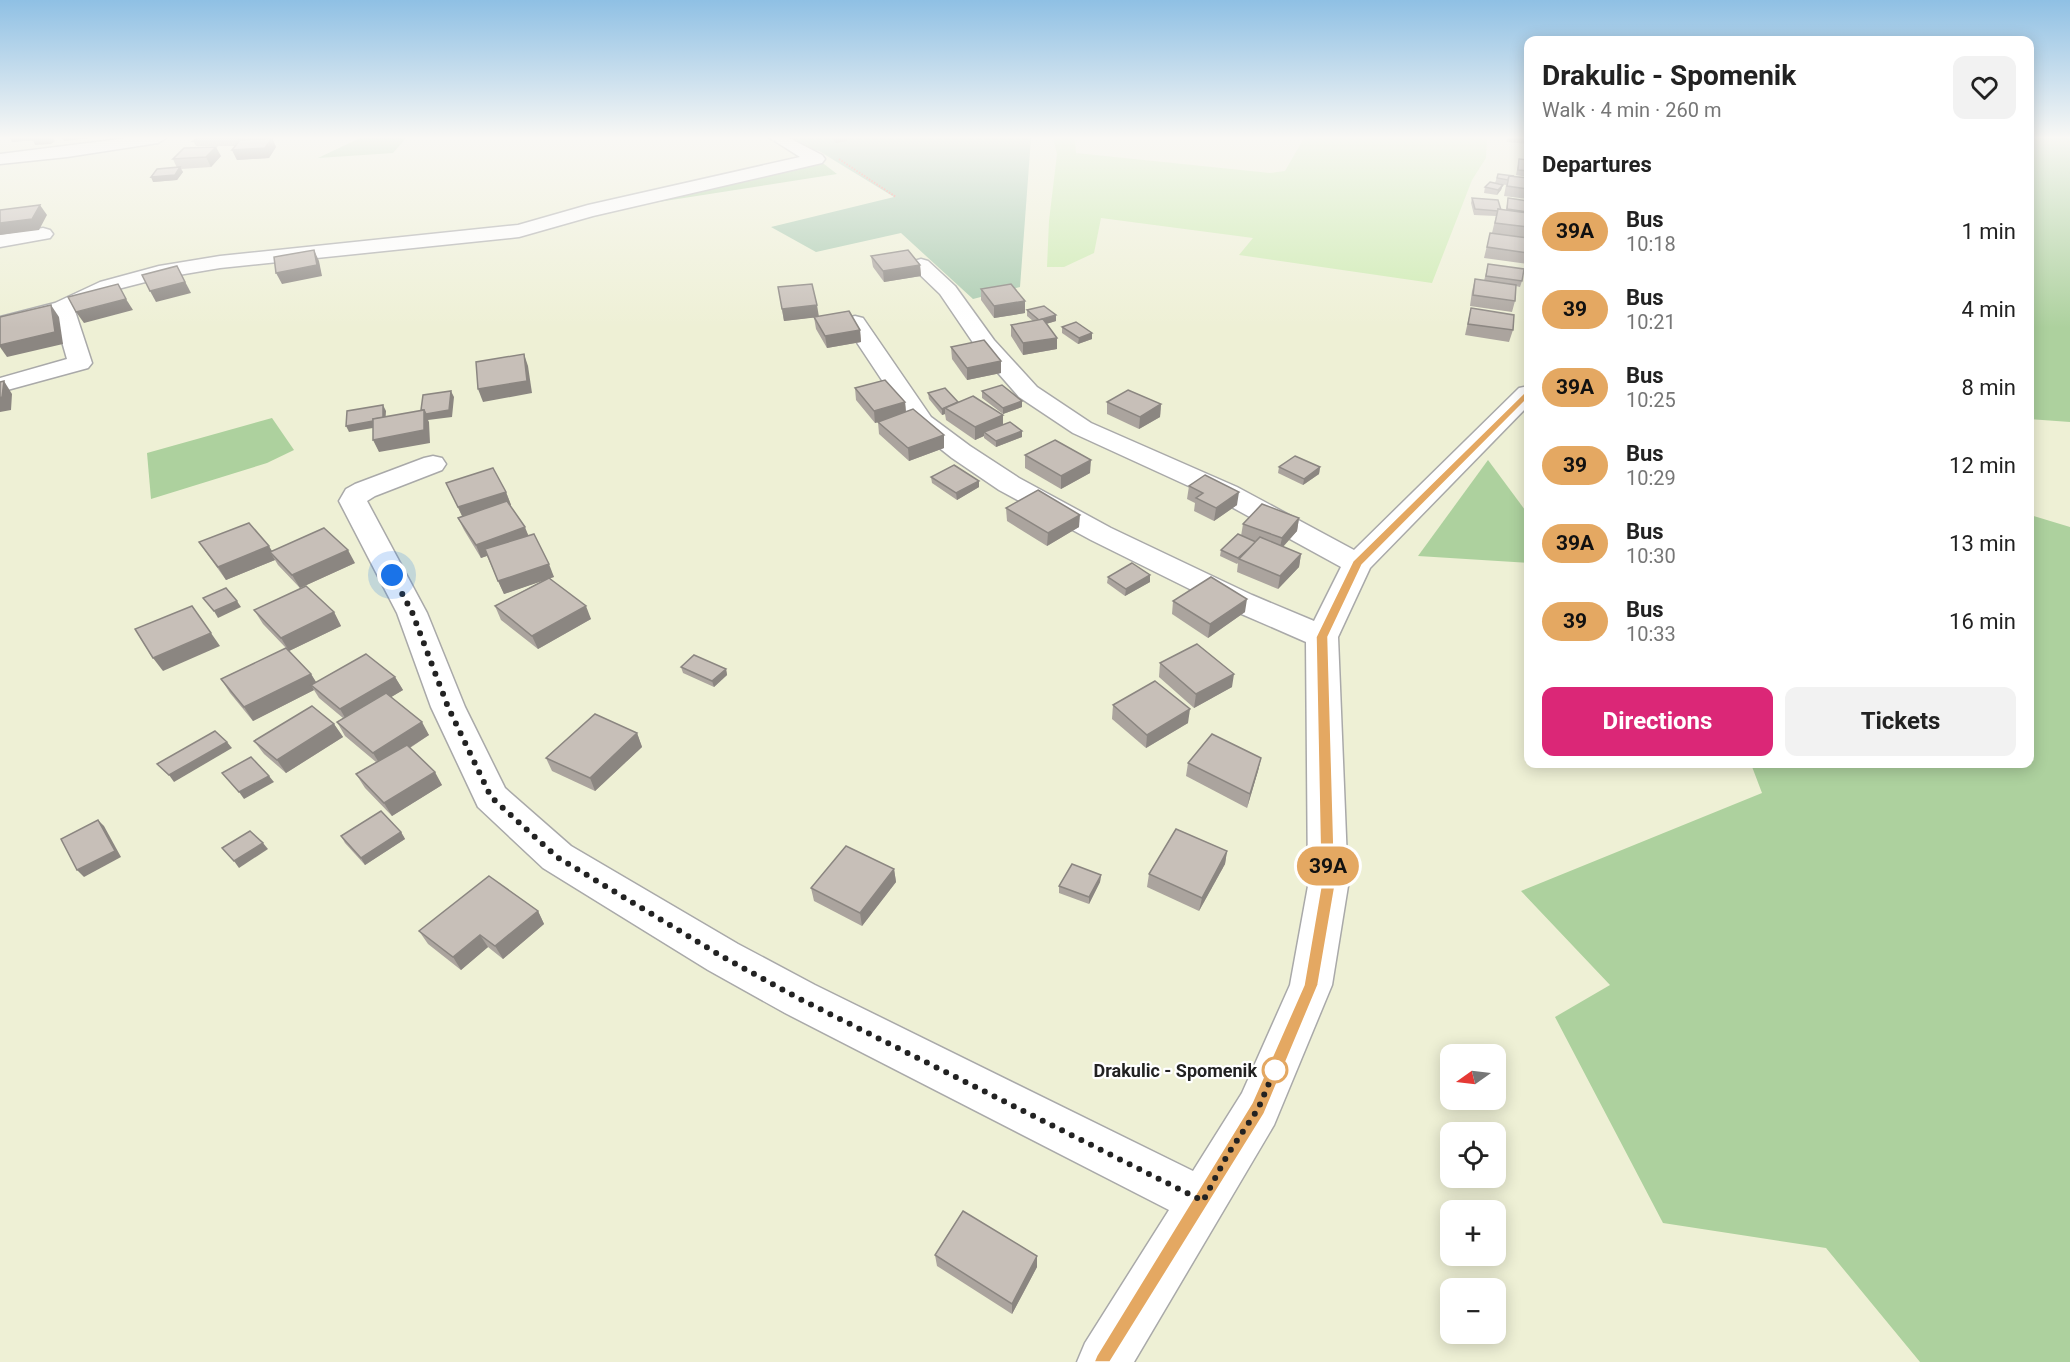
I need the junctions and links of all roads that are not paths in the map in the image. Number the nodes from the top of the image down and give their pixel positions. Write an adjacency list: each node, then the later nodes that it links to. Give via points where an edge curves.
1 (629, 202): 5 (street, via 519,231 255,258 159,272 107,286)
2 (43, 234): 3 (street)
3 (0, 241)
4 (921, 265): 11 (street, via 948,290 986,345 1028,392 1082,428 1227,493)
5 (63, 308): 7 (street); 8 (street, via 80,363)
6 (855, 323): 12 (street, via 922,422 962,452 1010,484 1101,534)
7 (0, 324)
8 (0, 385)
9 (1524, 397): 11 (street)
10 (433, 464): 13 (street, via 365,490 353,501 412,612 448,707 491,797 557,857 723,957)
11 (1357, 564): 12 (street)
12 (1322, 637): 13 (street, via 1328,886 1311,985 1258,1109)
13 (1203, 1201): 14 (street)
14 (1104, 1362)

